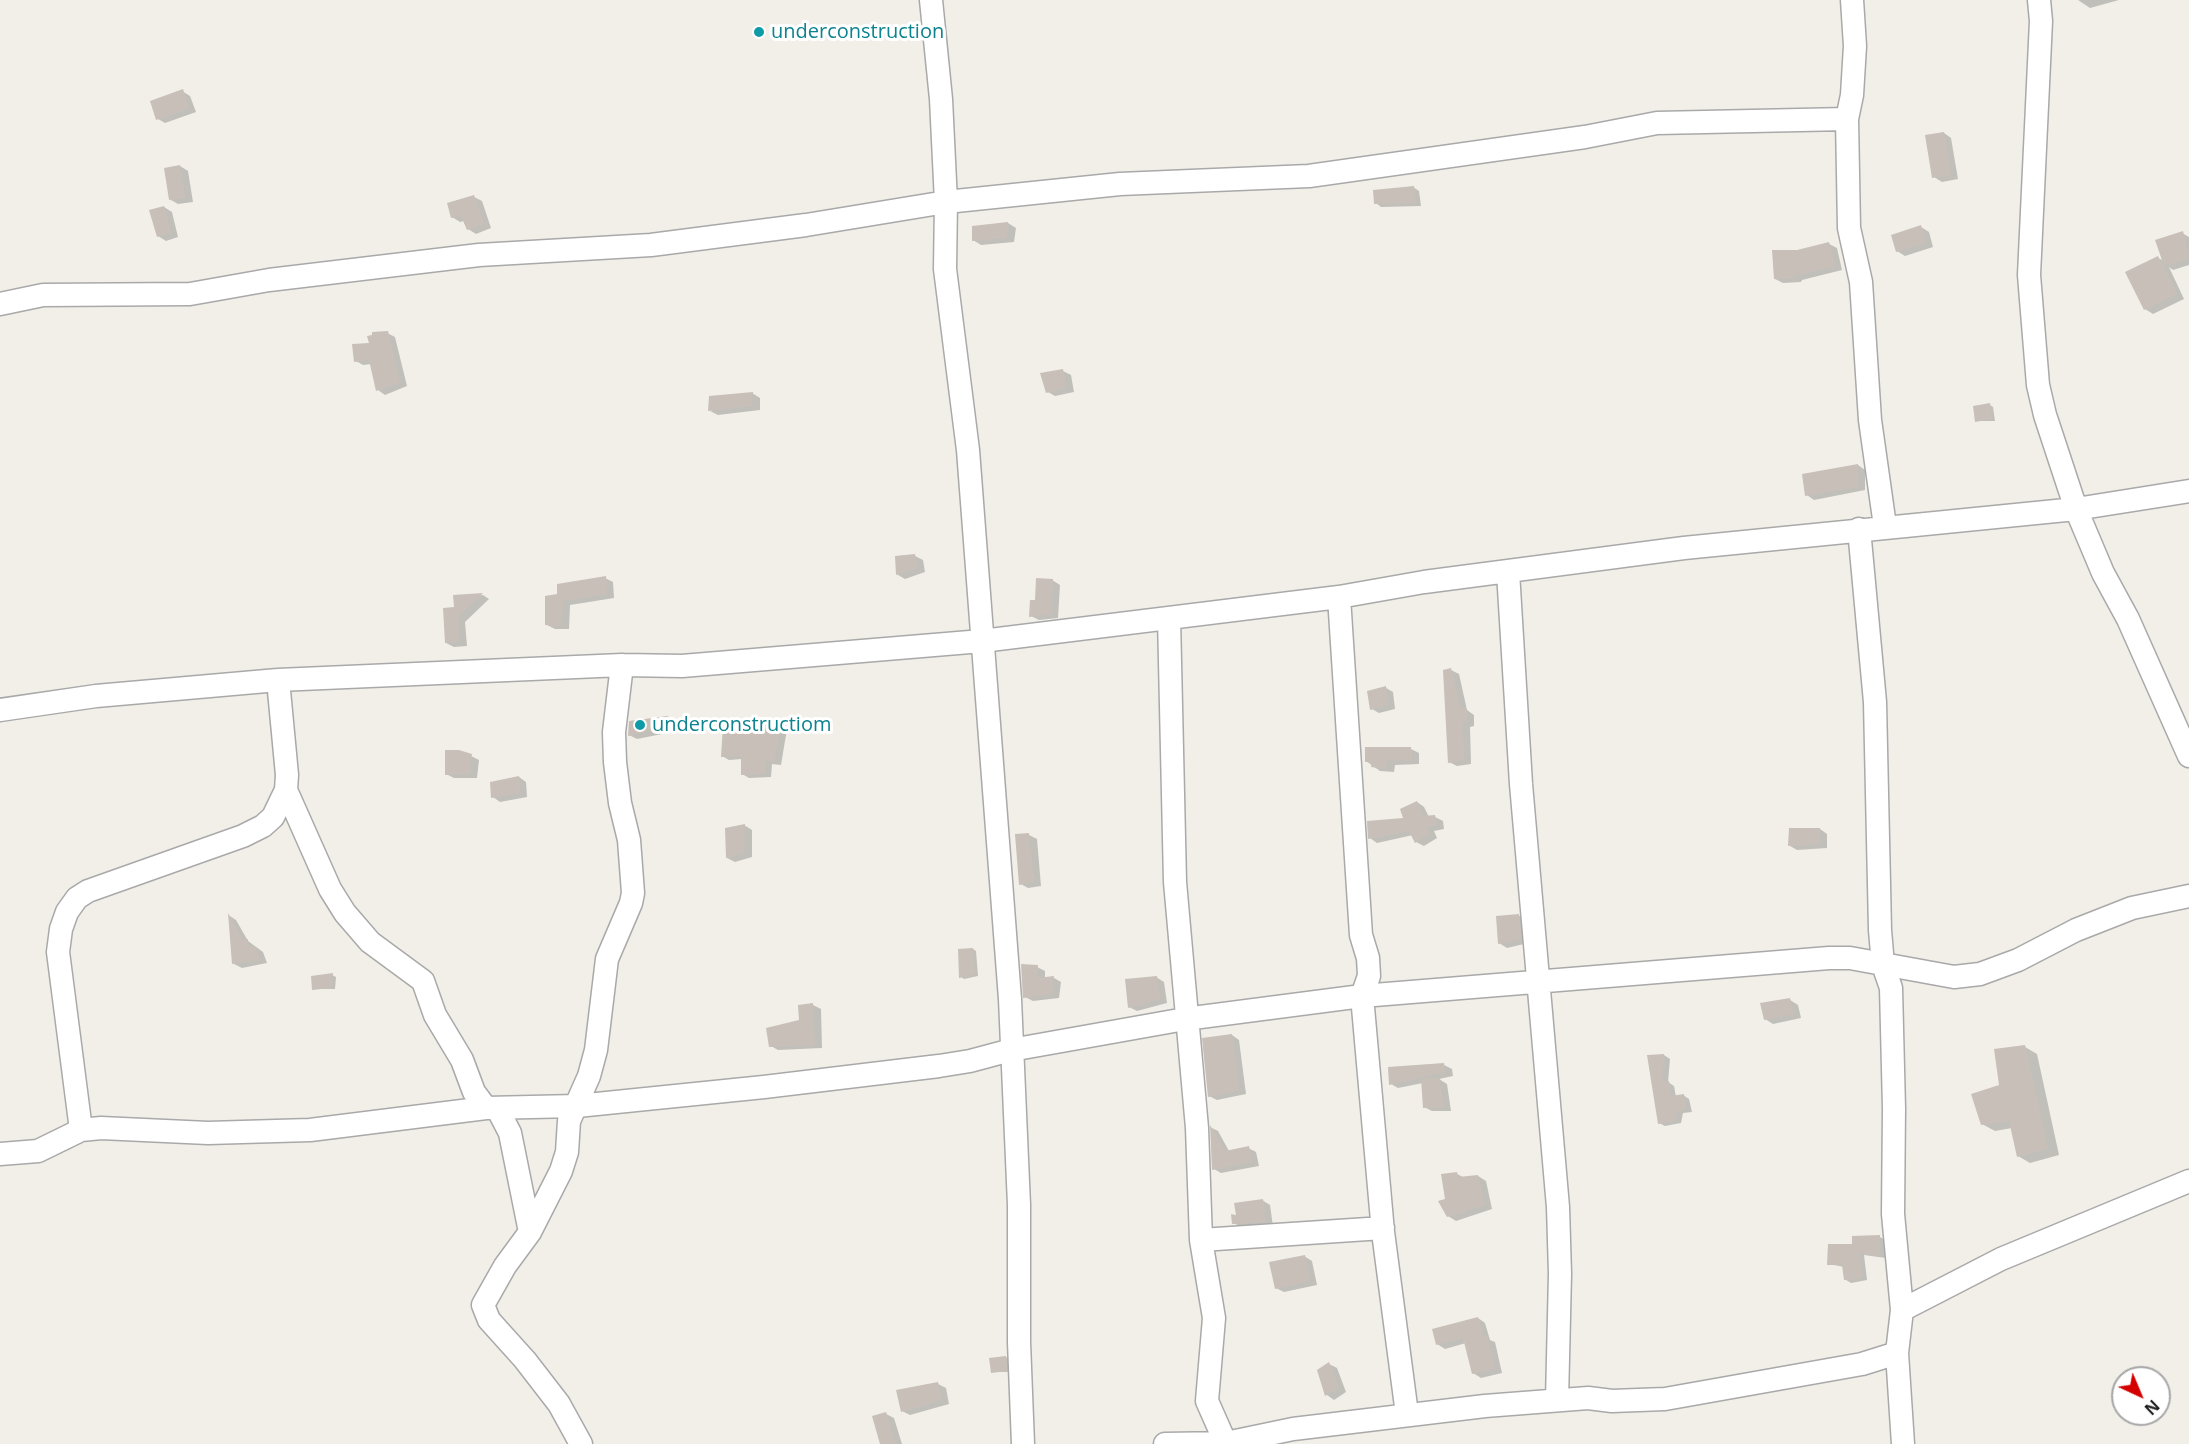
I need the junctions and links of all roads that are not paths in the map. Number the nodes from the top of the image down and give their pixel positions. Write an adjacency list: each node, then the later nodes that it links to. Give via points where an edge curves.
1 (931, 0): 5 (street)
2 (1852, 0): 4 (street, via 1854,72)
3 (2039, 0): 8 (street, via 2030,294 2038,385)
4 (1847, 119): 5 (street, via 1657,123 1309,176 1120,184); 9 (street, via 1849,228 1861,282 1867,390)
5 (946, 202): 6 (street, via 651,245 479,255 269,280 190,294 43,295); 14 (street, via 945,269 968,450)
6 (0, 304)
7 (2189, 491): 8 (street)
8 (2076, 509): 9 (street); 18 (street)
9 (1885, 526): 10 (street)
10 (1859, 529): 11 (street); 21 (street, via 1875,702)
11 (1508, 572): 12 (street); 22 (street)
12 (1340, 597): 13 (street); 23 (street, via 1361,934 1369,976)
13 (1168, 618): 14 (street); 24 (street, via 1175,882)
14 (982, 641): 15 (street, via 682,666); 25 (street)
15 (622, 665): 16 (street); 26 (street, via 614,732 615,762 629,840 633,893 607,959 596,1050)
16 (278, 680): 17 (street, via 96,696); 19 (street)
17 (0, 710)
18 (2189, 756)
19 (286, 790): 27 (street, via 330,889 345,913 370,942 423,981 435,1015 462,1060 474,1092); 28 (street, via 273,817 263,826 88,891 67,912 58,952)
20 (2189, 896): 21 (street, via 2132,908 1980,974 1954,977)
21 (1883, 965): 22 (street, via 1829,958); 34 (street, via 1891,988 1893,1214)
22 (1538, 984): 23 (street); 36 (street, via 1558,1207)
23 (1362, 996): 24 (street); 31 (street)
24 (1185, 1019): 25 (street); 33 (street, via 1197,1128)
25 (1011, 1050): 26 (street, via 939,1066); 40 (street, via 1019,1205)
26 (577, 1106): 27 (street); 32 (street, via 569,1121 561,1171)
27 (492, 1108): 28 (street, via 310,1130); 32 (street, via 510,1133)
28 (81, 1130): 29 (street, via 38,1150)
29 (0, 1154)
30 (2189, 1181): 34 (street, via 2001,1259)
31 (1383, 1228): 33 (street); 37 (street)
32 (530, 1233): 39 (street, via 485,1297 484,1311 559,1404)
33 (1201, 1240): 38 (street, via 1214,1318 1207,1401)
34 (1902, 1310): 35 (street)
35 (1897, 1353): 36 (street, via 1862,1364 1665,1399); 42 (street)
36 (1557, 1400): 37 (street)
37 (1407, 1414): 38 (street, via 1293,1429)
38 (1226, 1443): 41 (street)
39 (581, 1444)
40 (1023, 1444)
41 (1165, 1444)
42 (1903, 1444)

